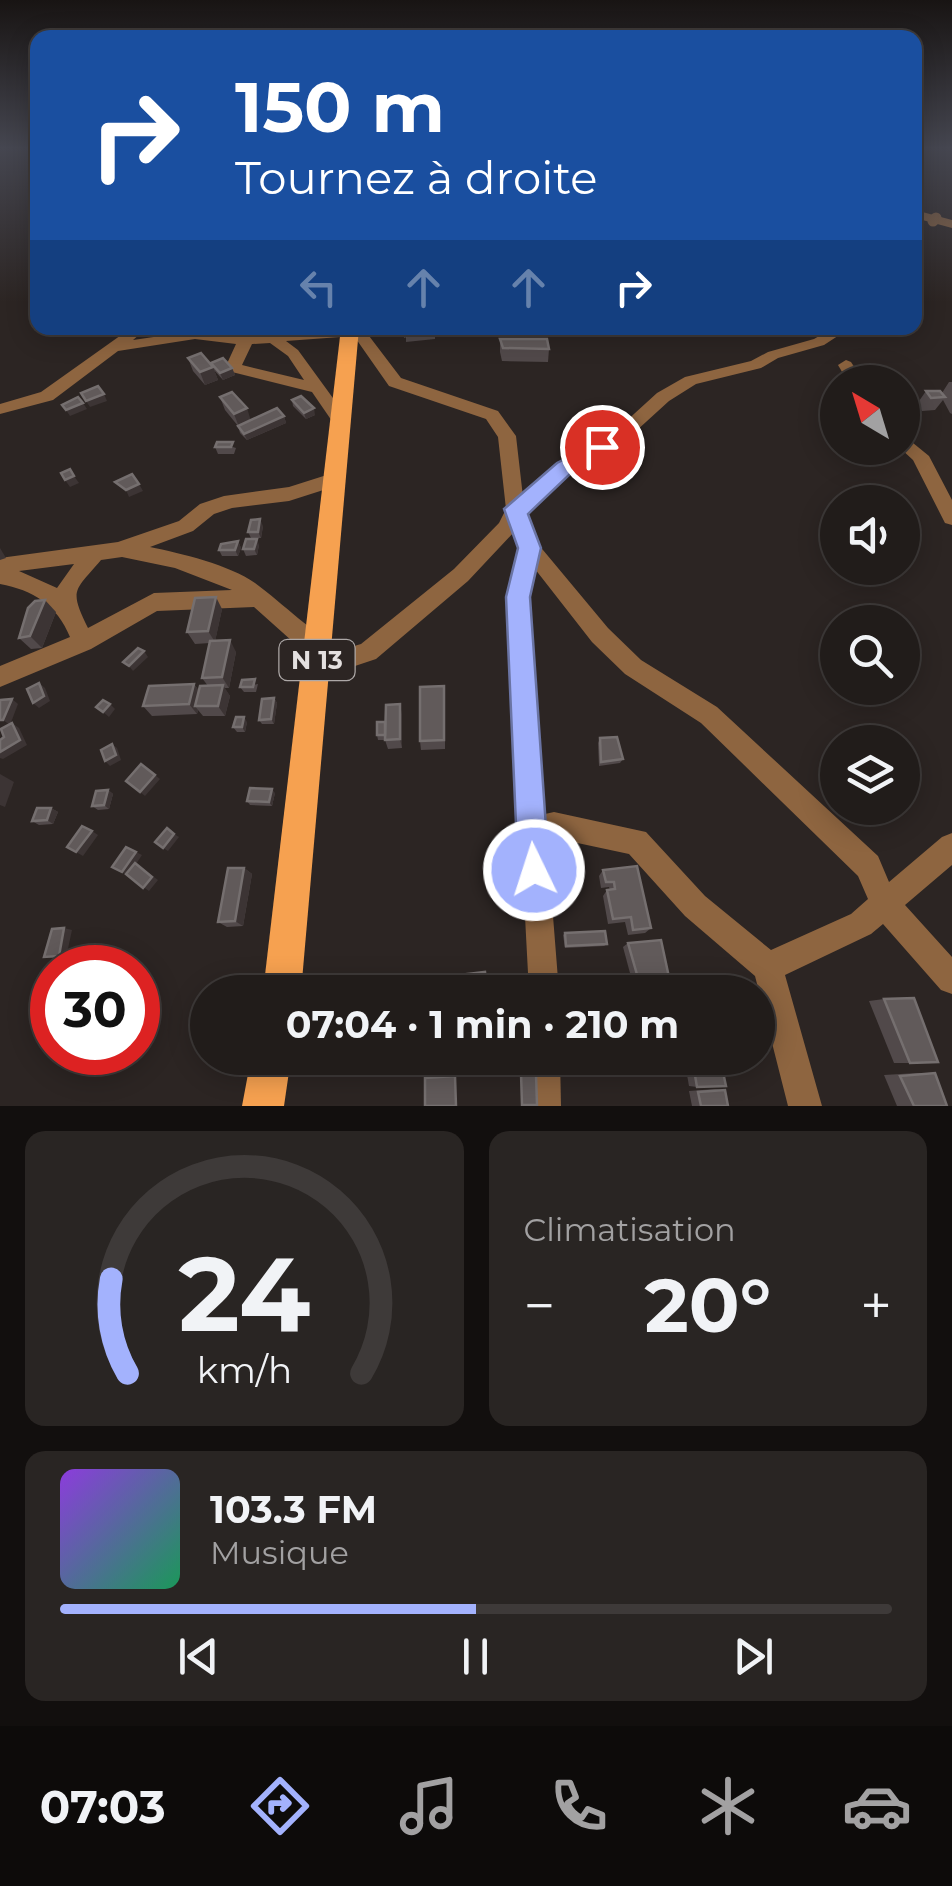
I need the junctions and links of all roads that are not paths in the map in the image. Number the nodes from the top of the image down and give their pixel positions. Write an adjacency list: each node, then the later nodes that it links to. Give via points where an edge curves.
1 (951, 206): 4 (street)
2 (922, 216): 3 (street)
3 (952, 224)
4 (922, 227)
5 (130, 335): 14 (street)
6 (189, 335): 14 (street)
7 (246, 335): 15 (street, via 233,368)
8 (253, 335): 13 (street)
9 (299, 335): 13 (street)
10 (351, 335): 17 (main road, N 13)
11 (357, 335): 20 (street, via 395,382 492,414 507,436)
12 (831, 335): 20 (street, via 756,365 690,380)
13 (273, 338): 15 (street, via 292,352)
14 (110, 348): 16 (street, via 47,396)
15 (315, 388): 17 (street)
16 (0, 408)
17 (340, 420): 19 (main road, N 13)
18 (920, 456): 21 (street)
19 (334, 480): 23 (street, via 207,509 186,526); 30 (main road, N 13)
20 (515, 509): 22 (street); 30 (street, via 507,527 461,575 368,652 343,660)
21 (952, 518)
22 (530, 548): 32 (street, via 518,597); 34 (street, via 632,667 710,715 868,866)
23 (122, 549): 24 (street); 27 (street, via 177,560)
24 (96, 551): 25 (street); 28 (street, via 68,585)
25 (0, 566)
26 (0, 576): 28 (street, via 37,584)
27 (260, 598): 29 (street, via 154,602); 30 (street)
28 (65, 605): 29 (street)
29 (82, 642): 31 (street)
30 (318, 645): 36 (main road, N 13)
31 (0, 677)
32 (530, 832): 35 (street, via 554,825 636,842 694,906); 37 (street)
33 (952, 847): 34 (street)
34 (885, 905): 35 (street, via 861,924); 38 (street)
35 (768, 967): 43 (street)
36 (284, 975)
37 (543, 975)
38 (952, 979)
39 (268, 1075): 41 (main road)
40 (544, 1075): 42 (street)
41 (263, 1106)
42 (544, 1106)
43 (805, 1106)

